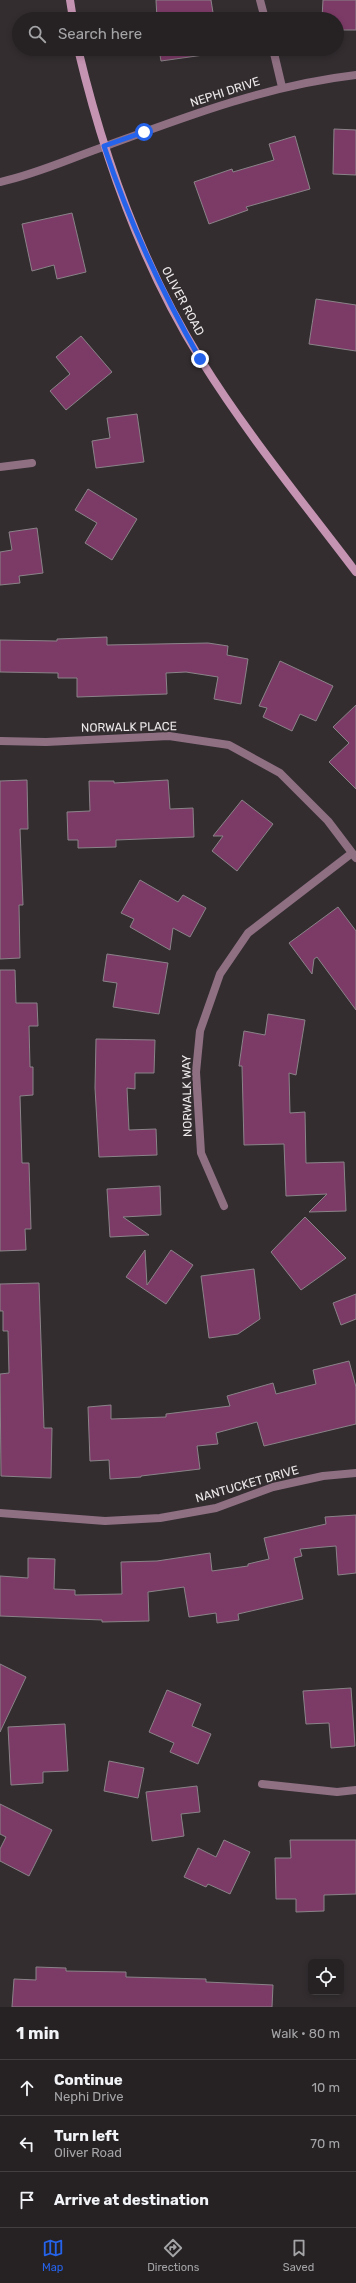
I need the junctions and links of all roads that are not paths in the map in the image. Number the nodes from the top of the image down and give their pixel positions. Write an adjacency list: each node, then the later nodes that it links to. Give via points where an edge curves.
1 (70, 0): 3 (street)
2 (260, 0): 4 (street)
3 (72, 12)
4 (263, 12)
5 (80, 56): 9 (street, OLIVER ROAD)
6 (275, 56): 8 (street)
7 (356, 75): 8 (street, NEPHI DRIVE)
8 (282, 87): 9 (street, NEPHI DRIVE, via 236,100)
9 (104, 146): 10 (street, NEPHI DRIVE, via 60,164); 13 (street, OLIVER ROAD, via 118,190 145,254 200,359 249,432)
10 (0, 182)
11 (32, 463): 12 (street)
12 (0, 466)
13 (356, 572)
14 (0, 741): 15 (street, NORWALK PLACE, via 46,742 169,736 229,745 280,773 328,821)
15 (354, 856): 16 (street, NORWALK WAY, via 248,933 220,974 200,1031 196,1072 201,1153)
16 (224, 1206)
17 (356, 1473): 18 (street, NANTUCKET DRIVE, via 323,1476 273,1488 216,1508 160,1518 105,1521)
18 (0, 1513)
19 (262, 1784): 20 (street, via 337,1792)
20 (356, 1790)

